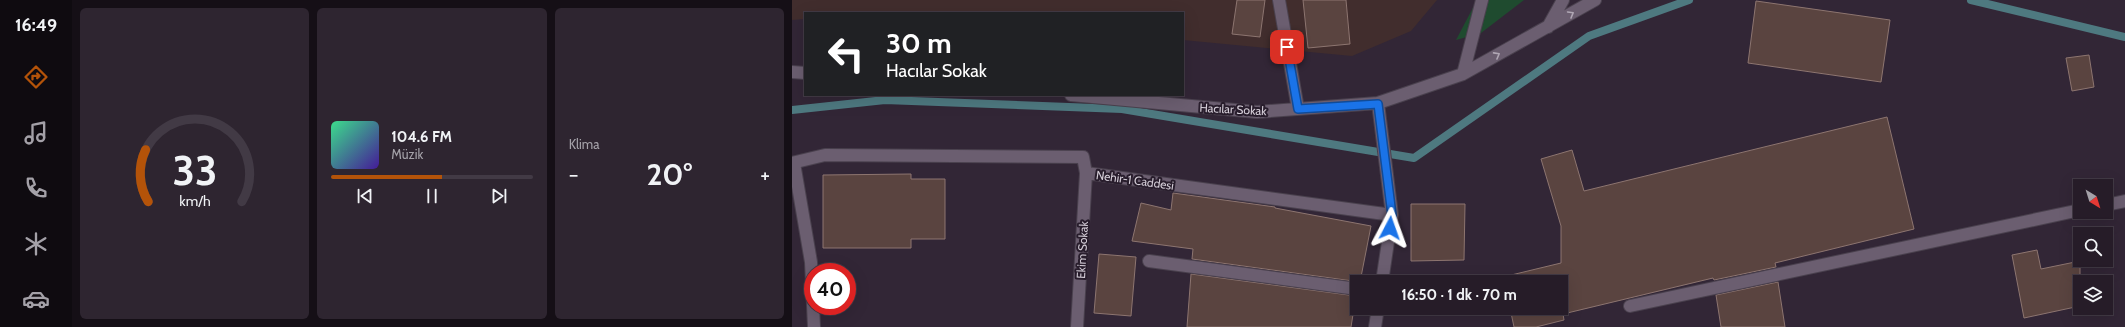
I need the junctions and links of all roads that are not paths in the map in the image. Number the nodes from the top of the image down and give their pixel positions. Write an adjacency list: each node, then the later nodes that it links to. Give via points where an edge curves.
1 (1279, 0): 11 (street)
2 (1482, 0): 8 (street)
3 (1563, 0): 5 (street)
4 (1595, 0): 5 (street, Hacılar Sokak, one-way to 4)
5 (1547, 28): 8 (street, Hacılar Sokak, one-way to 5)
6 (792, 72): 7 (street)
7 (804, 73)
8 (1463, 74): 10 (street, Hacılar Sokak)
9 (1082, 96): 11 (street, Hacılar Sokak, via 1257,112)
10 (1378, 104): 11 (street, Hacılar Sokak); 17 (street)
11 (1298, 109)
12 (793, 163): 13 (street, Nehir-1 Caddesi, via 826,155 1083,157); 23 (street, via 811,262)
13 (1086, 173): 17 (street, Nehir-1 Caddesi); 24 (street, Ekim Sokak)
14 (2125, 201): 15 (street)
15 (2113, 204)
16 (2073, 211): 21 (street)
17 (1392, 215): 19 (street)
18 (1148, 261): 20 (street)
19 (1383, 275)
20 (1350, 288)
21 (1630, 306)
22 (1377, 315): 25 (street)
23 (814, 327)
24 (1078, 327)
25 (1375, 327)

